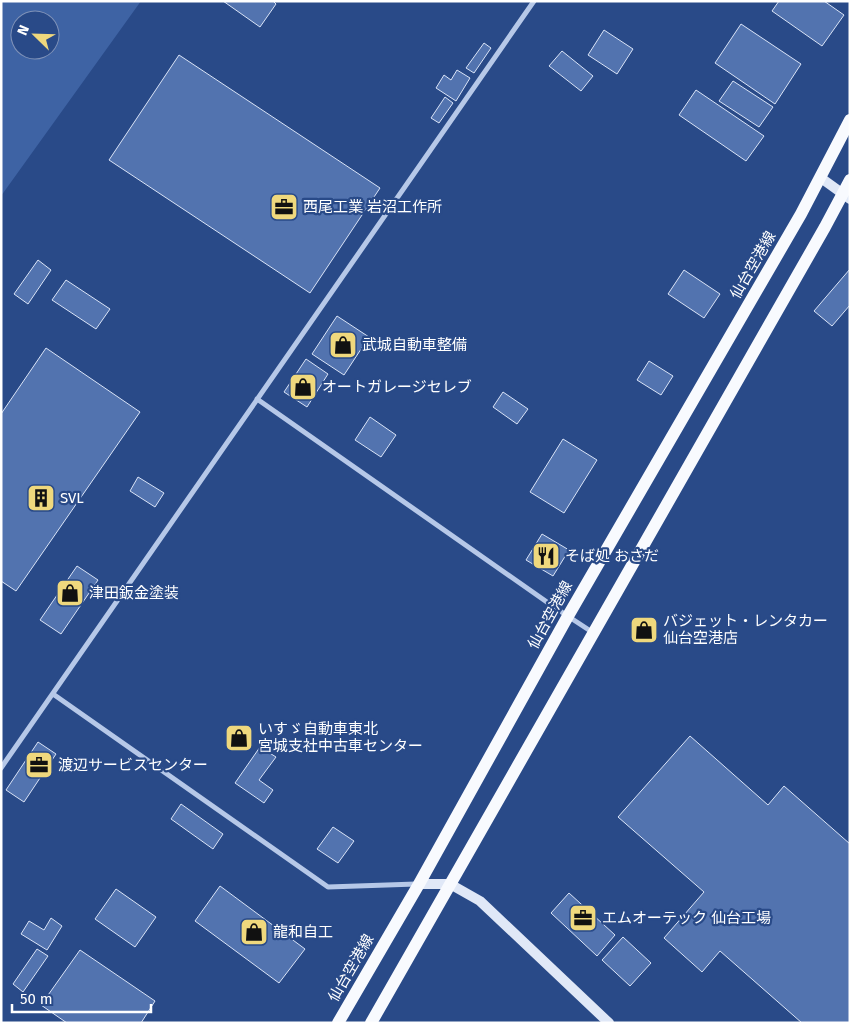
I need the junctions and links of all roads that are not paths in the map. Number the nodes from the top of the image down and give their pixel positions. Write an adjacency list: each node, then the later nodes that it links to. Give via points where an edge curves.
1 (534, 1): 6 (street)
2 (850, 120): 3 (main road, 仙台空港線)
3 (821, 178): 5 (street); 7 (main road, 仙台空港線)
4 (850, 180): 5 (main road)
5 (846, 196): 8 (main road)
6 (257, 400): 7 (street); 9 (street)
7 (568, 616): 8 (street); 11 (main road, 仙台空港線)
8 (593, 632): 12 (main road)
9 (53, 694): 10 (street); 11 (street, via 328,888)
10 (1, 768)
11 (420, 884): 12 (street); 13 (main road, 仙台空港線)
12 (450, 884): 14 (main road); 15 (street, via 480,901)
13 (338, 1023)
14 (371, 1023)
15 (609, 1023)

